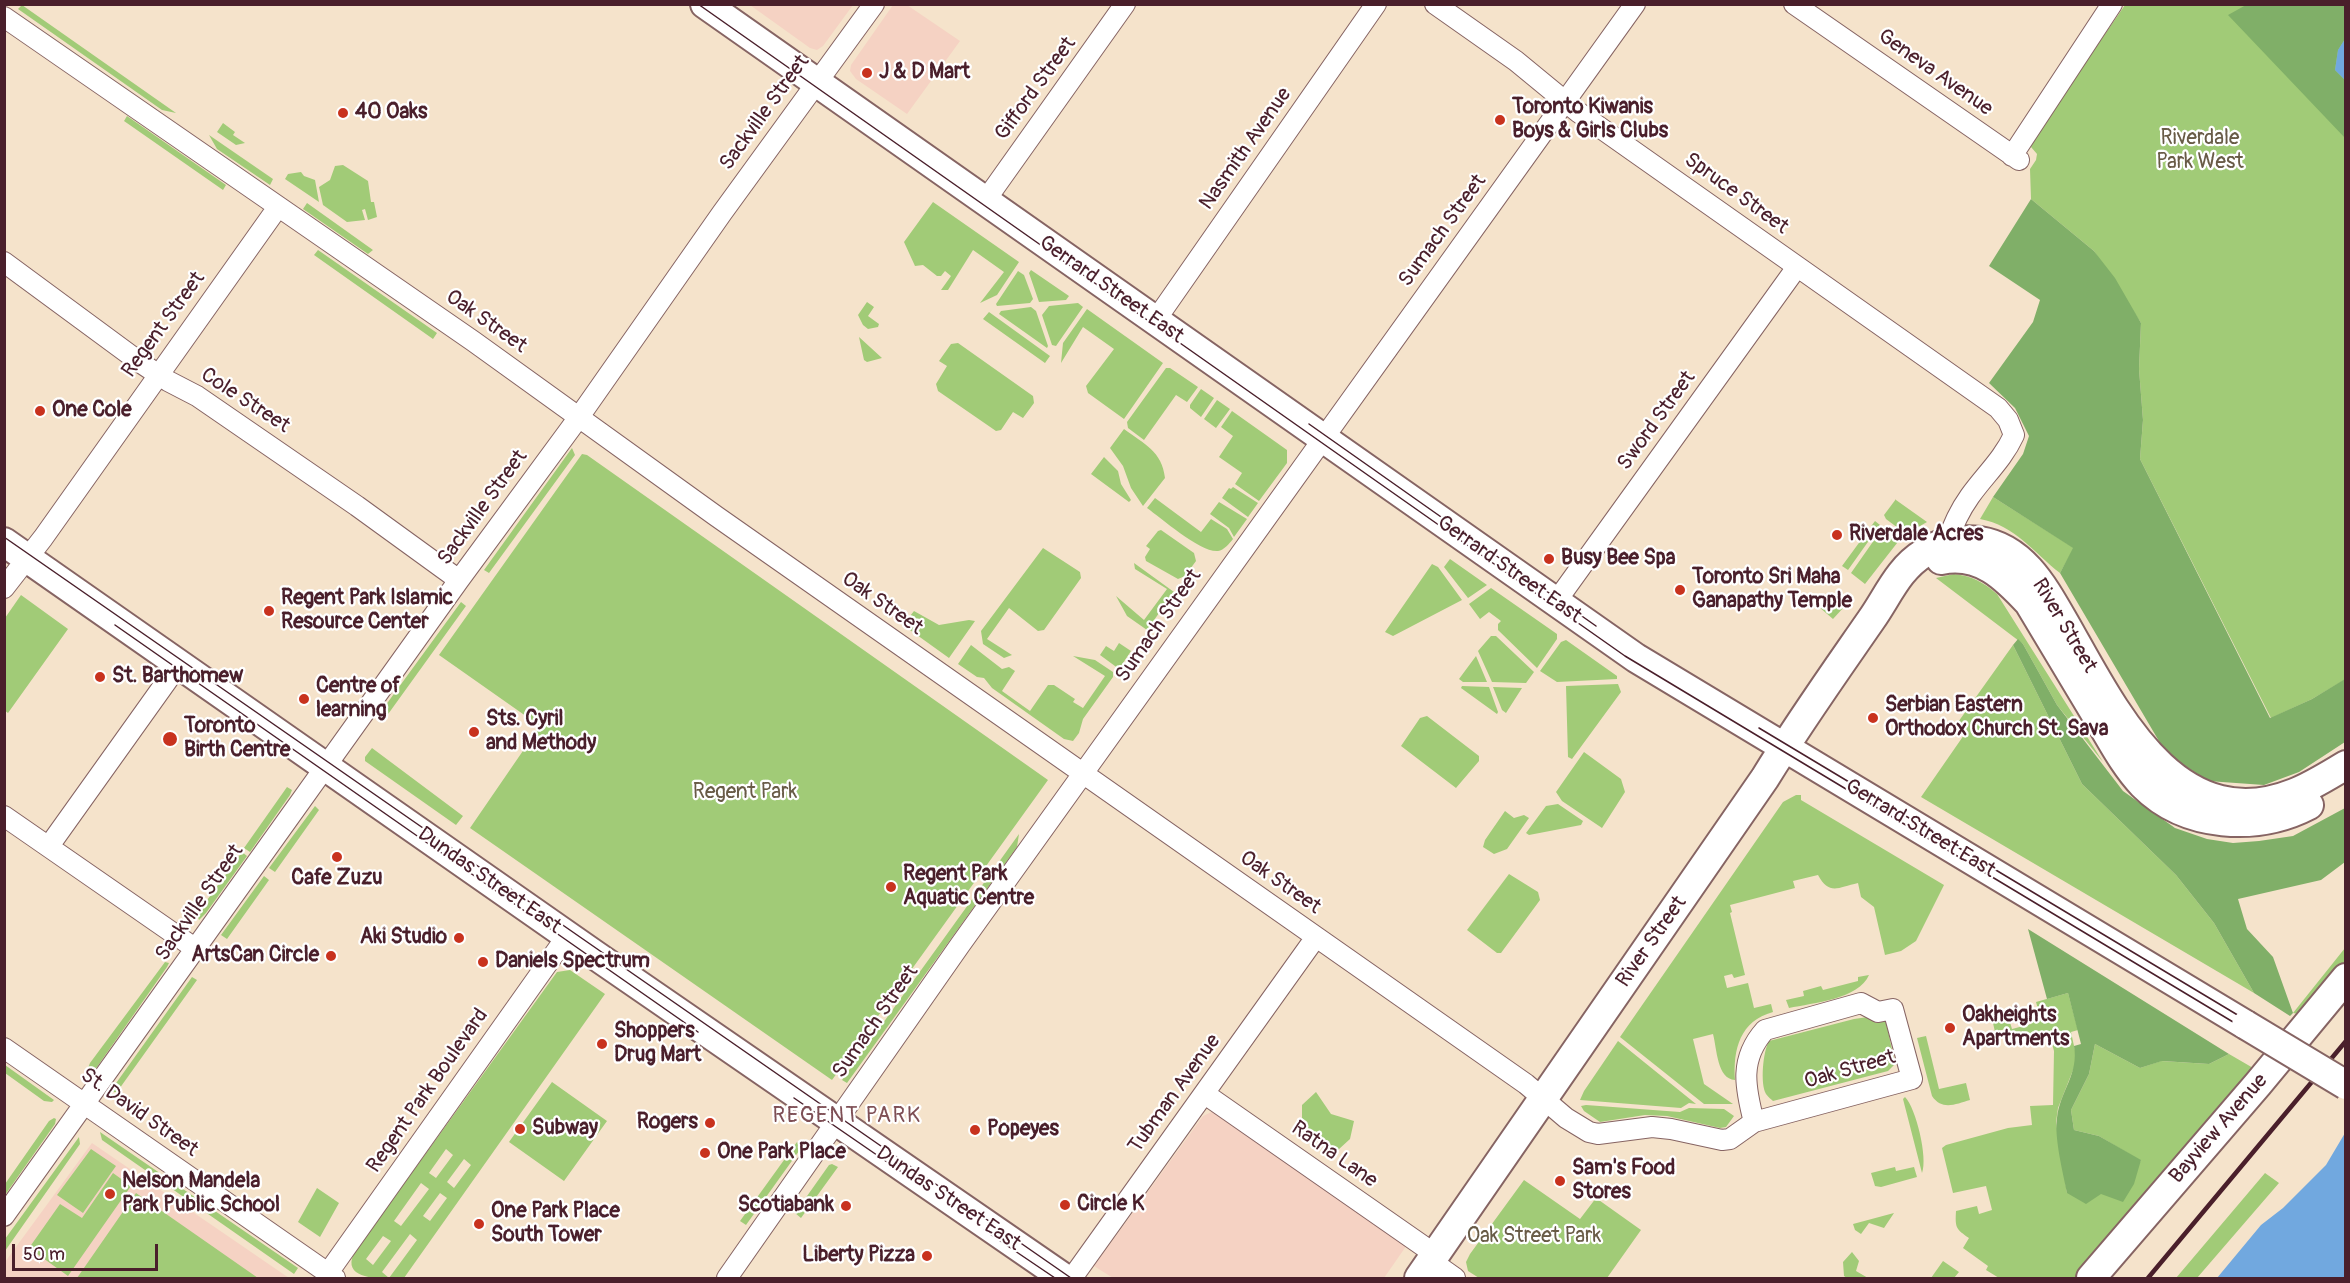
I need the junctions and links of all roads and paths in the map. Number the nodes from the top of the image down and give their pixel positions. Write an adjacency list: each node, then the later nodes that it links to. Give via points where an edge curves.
1 (705, 4): 10 (main road, Gerrard Street East)
2 (874, 4): 10 (street, Sackville Street)
3 (1125, 4): 12 (street, Gifford Street)
4 (1376, 4): 16 (street, Nasmith Avenue)
5 (1435, 4): 11 (street, Spruce Street)
6 (1635, 4): 11 (street, Sumach Street)
7 (1794, 4): 8 (street, Geneva Avenue, via 2016,158)
8 (2112, 4)
9 (4, 17): 13 (street, Oak Street)
10 (817, 83): 12 (main road, Gerrard Street East); 18 (street, Sackville Street)
11 (1565, 100): 15 (street, Spruce Street); 19 (street, Sumach Street)
12 (985, 201): 16 (main road, Gerrard Street East)
13 (278, 207): 17 (street, Regent Street); 18 (street, Oak Street)
14 (4, 262): 17 (street, Cole Street)
15 (1797, 267): 21 (street, Spruce Street, via 1984,397 2008,420 2014,435 2007,451 1970,496); 25 (street, Sword Street)
16 (1155, 321): 19 (main road, Gerrard Street East)
17 (158, 375): 22 (street, Regent Street); 23 (street, Cole Street, via 197,396)
18 (579, 417): 23 (street, Sackville Street); 31 (street, Oak Street)
19 (1323, 439): 25 (main road, Gerrard Street East); 31 (street, Sumach Street)
20 (4, 542): 22 (main road, Dundas Street East)
21 (1947, 543): 26 (main road, River Street, via 1910,563); 29 (main road, River Street, via 1990,543 2021,561 2052,600 2104,693 2141,745 2178,782 2220,800 2260,802 2293,794)
22 (28, 558): 24 (street, Regent Street); 27 (main road, Dundas Street East)
23 (459, 580): 30 (street, Sackville Street)
24 (4, 588)
25 (1555, 603): 28 (main road, Gerrard Street East, via 1645,664)
26 (1882, 603): 28 (main road, River Street); 32 (main road, River Street, via 1908,578 1937,561 1974,560 1998,572 2029,603 2122,758 2144,785 2182,810 2227,822 2272,820 2292,814)
27 (179, 664): 30 (main road, Dundas Street East); 34 (street)
28 (1784, 747): 40 (main road, Gerrard Street East, bridge); 42 (main road, River Street)
29 (2346, 765)
30 (327, 767): 35 (main road, Dundas Street East); 37 (street, Sackville Street)
31 (1083, 774): 36 (street, Oak Street); 44 (street, Sumach Street)
32 (2346, 781)
33 (4, 816): 34 (street)
34 (49, 846): 37 (street)
35 (567, 936): 44 (main road, Dundas Street East); 48 (street, Regent Park Boulevard)
36 (1316, 937): 41 (street, Tubman Avenue); 42 (street, Oak Street)
37 (196, 949): 43 (street, Sackville Street)
38 (2346, 978): 53 (main road, Bayview Avenue)
39 (4, 1048): 43 (street, St. David Street)
40 (2346, 1085)
41 (1205, 1094): 47 (street, Ratna Lane, via 1293,1155); 51 (street, Tubman Avenue)
42 (1544, 1099): 45 (street, Oak Street, via 1595,1134 1652,1126 1722,1140 1730,1139); 47 (main road, River Street)
43 (85, 1104): 46 (street, Sackville Street); 48 (street, St. David Street)
44 (835, 1122): 49 (street, Sumach Street); 50 (main road, Dundas Street East)
45 (1754, 1122): 45 (street, Oak Street, via 1912,1079 1893,1009 1878,1012 1861,1003 1765,1030 1754,1042 1746,1066)
46 (4, 1216)
47 (1428, 1265): 52 (street, Ratna Lane)
48 (332, 1276)
49 (727, 1278)
50 (1064, 1278)
51 (1072, 1278)
52 (1455, 1278)
53 (2091, 1278)

